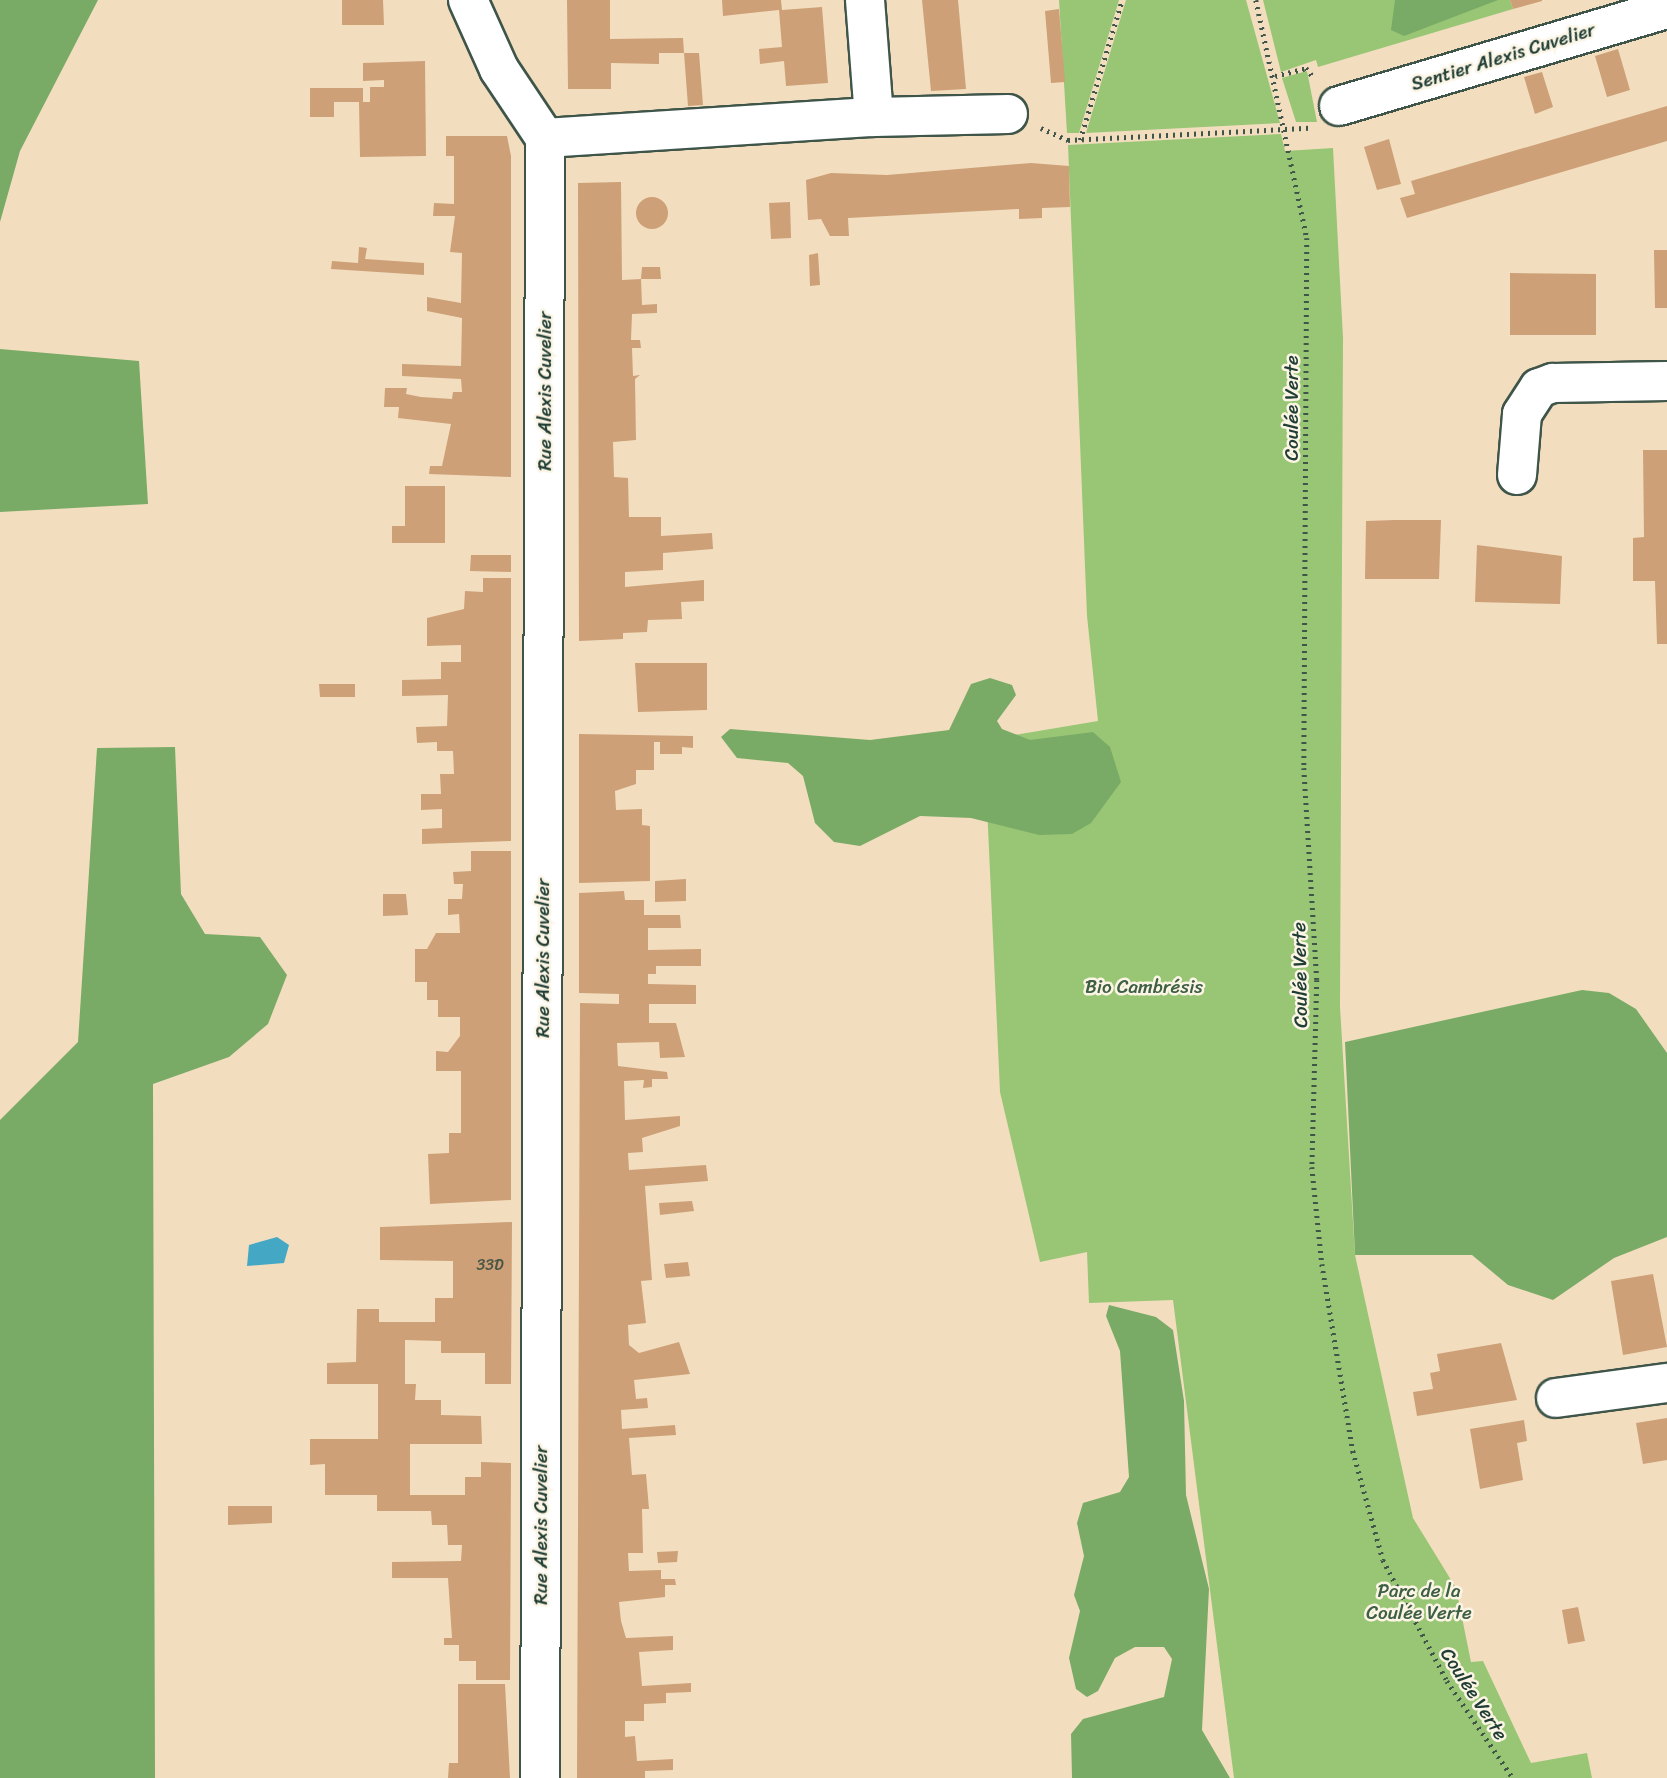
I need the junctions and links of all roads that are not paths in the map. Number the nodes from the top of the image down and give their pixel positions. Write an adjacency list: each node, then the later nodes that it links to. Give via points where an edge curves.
1 (468, 0): 7 (street, via 499,69)
2 (864, 0): 6 (street)
3 (1667, 9): 4 (street, Sentier Alexis Cuvelier)
4 (1339, 106)
5 (1008, 114): 6 (street)
6 (874, 117): 7 (street)
7 (545, 138): 12 (street, Rue Alexis Cuvelier)
8 (1667, 382): 9 (street, via 1553,383 1539,388 1522,414)
9 (1517, 475)
10 (1667, 1383): 11 (street)
11 (1556, 1398)
12 (540, 1778)

